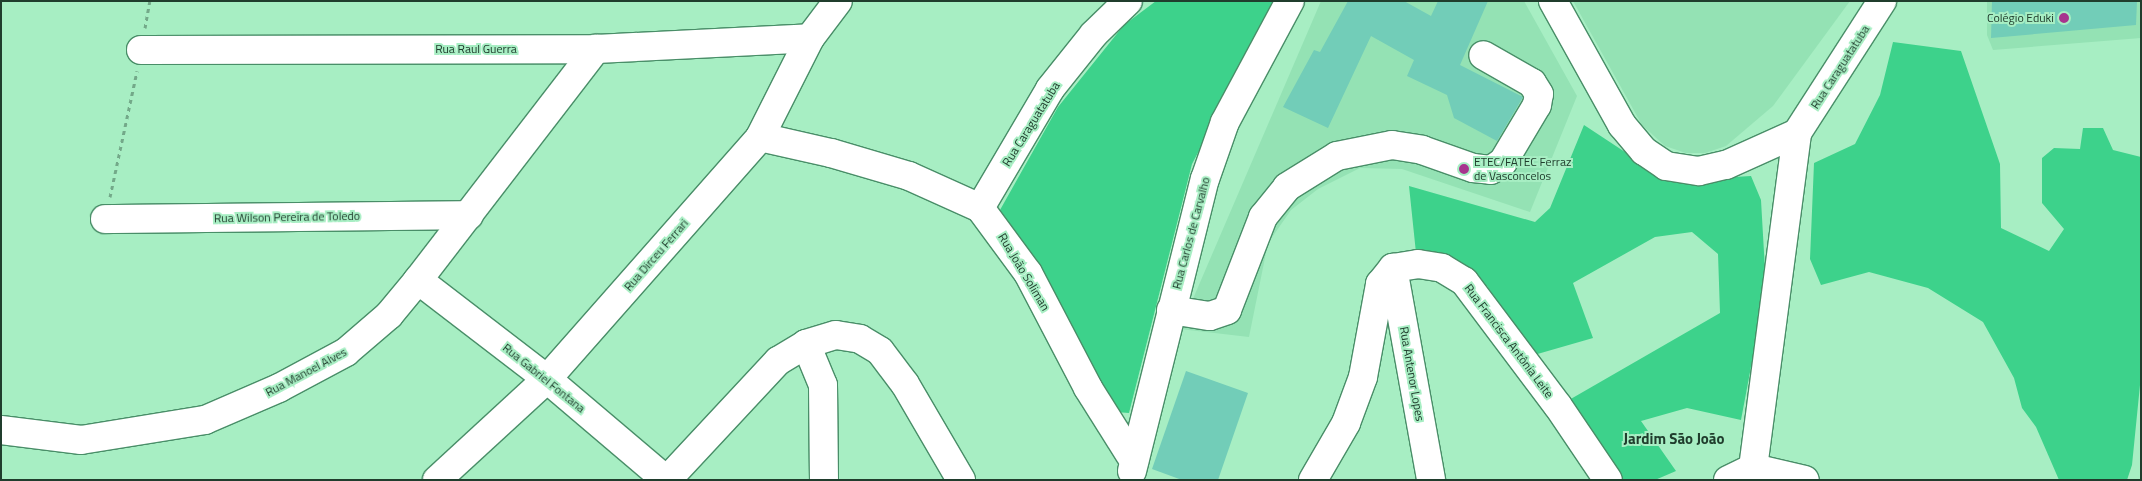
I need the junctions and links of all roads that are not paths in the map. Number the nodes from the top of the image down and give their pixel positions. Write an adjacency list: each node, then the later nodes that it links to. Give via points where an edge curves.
1 (838, 1): 6 (street, Rua Dirceu Ferrari)
2 (1128, 1): 12 (street, Rua Caraguatatuba, via 1094,34 1050,89)
3 (1290, 1): 17 (street, Rua Carlos de Carvalho, via 1226,122 1205,179)
4 (1553, 1): 10 (street, via 1622,125 1644,151 1666,166 1699,171 1726,165)
5 (1882, 1): 10 (street, Rua Caraguatatuba)
6 (810, 38): 7 (street, Rua Raul Guerra); 11 (street, Rua Dirceu Ferrari)
7 (596, 49): 8 (street, Rua Raul Guerra); 13 (street, Rua Manoel Alves)
8 (141, 50)
9 (1483, 55): 17 (street, via 1532,83 1539,94 1538,105 1503,162 1491,170 1473,168 1422,150 1392,145 1337,156 1287,187 1262,217 1226,310 1210,316)
10 (1797, 133): 21 (street)
11 (760, 137): 12 (street, Rua João Soliman, via 831,152 909,176); 19 (street, Rua Dirceu Ferrari)
12 (980, 208): 22 (street, Rua João Soliman, via 1028,273)
13 (468, 215): 14 (street, Rua Wilson Pereira de Toledo); 16 (street, Rua Manoel Alves)
14 (106, 219)
15 (1394, 268): 27 (street, via 1380,284 1363,377 1346,424); 28 (street, Rua Antenor Lopes); 29 (street, Rua Francisca Antônia Leite, via 1418,264 1442,268 1464,281 1558,406)
16 (418, 280): 19 (street, Rua Gabriel Fontana); 20 (street, Rua Manoel Alves, via 389,315 346,352 279,388 205,420 81,440)
17 (1171, 310): 22 (street, Rua Carlos de Carvalho)
18 (806, 344): 24 (street, via 778,361); 25 (street, via 823,385); 26 (street, via 836,335 860,339 880,351 906,384)
19 (547, 378): 23 (street, Rua Dirceu Ferrari); 24 (street, Rua Gabriel Fontana)
20 (1, 430)
21 (1753, 468): 30 (street); 31 (street)
22 (1132, 471)
23 (437, 480)
24 (666, 480)
25 (824, 480)
26 (961, 480)
27 (1313, 480)
28 (1431, 480)
29 (1608, 480)
30 (1728, 480)
31 (1805, 480)

